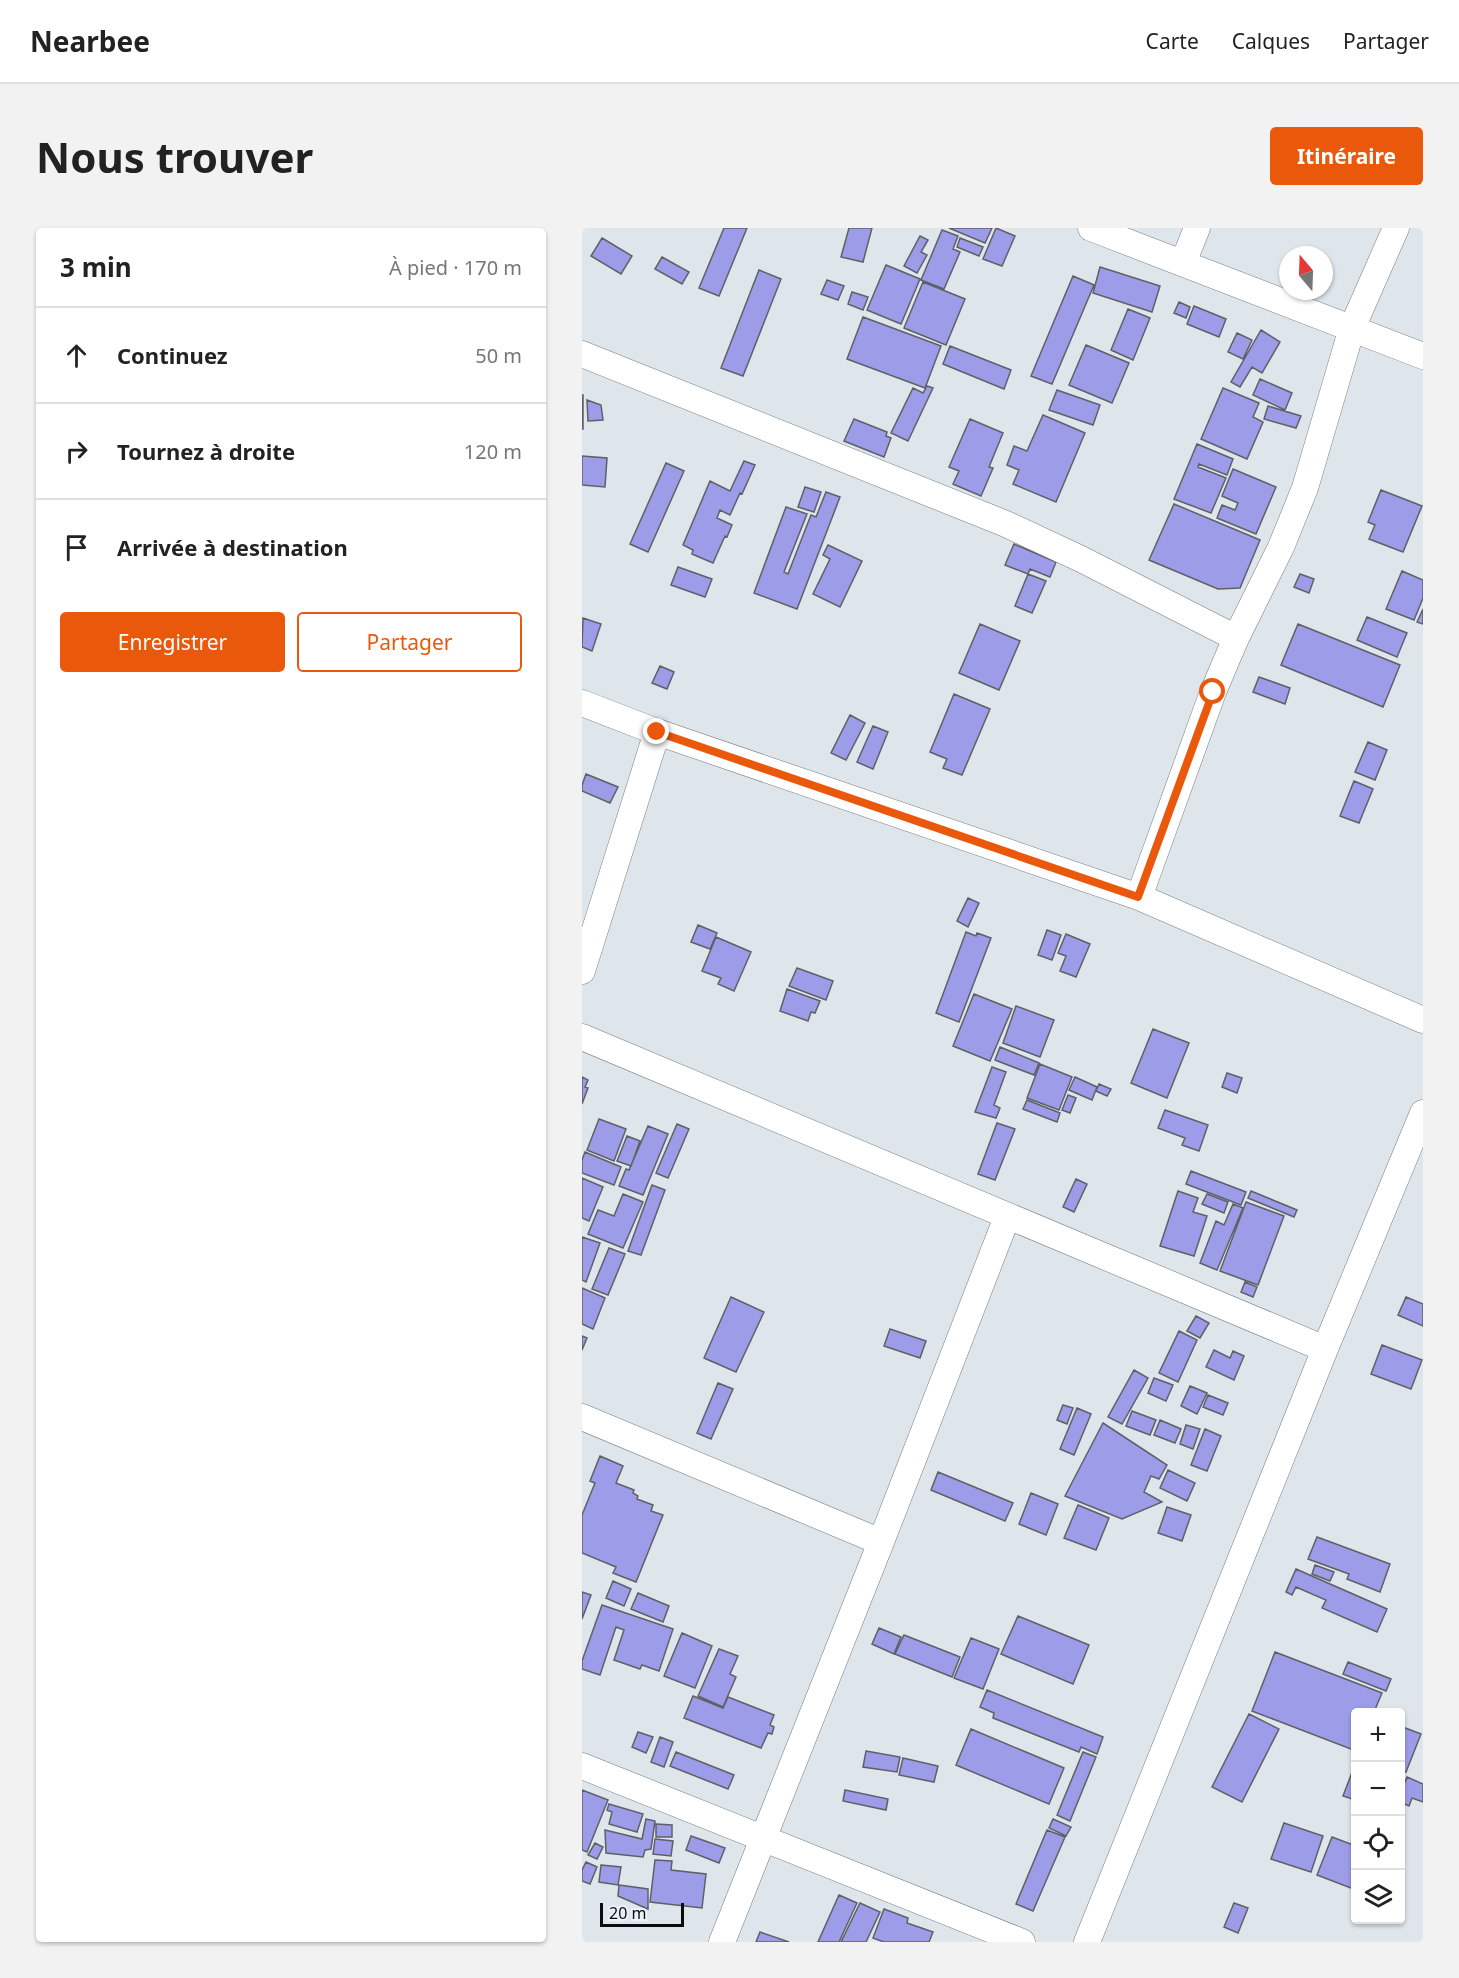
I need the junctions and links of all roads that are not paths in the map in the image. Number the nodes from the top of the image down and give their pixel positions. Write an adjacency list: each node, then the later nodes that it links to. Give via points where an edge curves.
1 (1091, 228): 4 (street)
2 (1197, 228): 4 (street)
3 (1396, 228): 5 (street)
4 (1183, 263): 5 (street)
5 (1352, 328): 7 (street); 8 (street, via 1305,488)
6 (582, 354): 8 (street, via 1006,524)
7 (1423, 356)
8 (1236, 638): 11 (street)
9 (582, 703): 10 (street)
10 (657, 732): 11 (street); 12 (street)
11 (1138, 897): 13 (street)
12 (582, 971)
13 (1423, 1020)
14 (582, 1037): 16 (street)
15 (1423, 1113): 17 (street)
16 (1007, 1217): 17 (street); 19 (street)
17 (1325, 1349): 24 (street)
18 (582, 1418): 19 (street)
19 (881, 1542): 21 (street)
20 (582, 1766): 21 (street)
21 (763, 1839): 22 (street); 23 (street)
22 (722, 1942)
23 (1022, 1942)
24 (1087, 1942)

